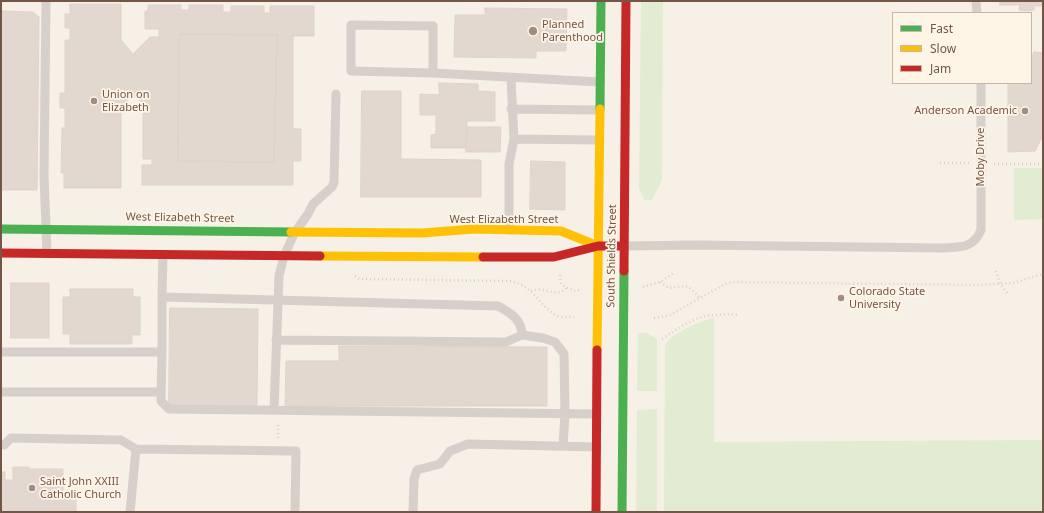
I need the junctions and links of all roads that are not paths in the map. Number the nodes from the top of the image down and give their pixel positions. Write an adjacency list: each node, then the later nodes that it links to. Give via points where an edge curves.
1 (46, 1): 15 (lane, via 44,176)
2 (601, 1): 8 (main road, South Shields Street)
3 (626, 1): 20 (main road, South Shields Street)
4 (976, 1): 5 (lane)
5 (977, 12)
6 (433, 72): 6 (lane, via 351,71 351,25 433,26); 7 (lane)
7 (511, 78): 8 (lane); 11 (lane)
8 (600, 82): 12 (main road, South Shields Street)
9 (981, 84): 20 (lane, Moby Drive, via 981,230 977,239 969,245 942,248)
10 (336, 94): 18 (lane, via 334,182 332,187 313,204)
11 (511, 109): 12 (lane); 13 (lane)
12 (600, 110): 14 (main road, South Shields Street)
13 (514, 139): 14 (lane); 17 (lane, via 510,164)
14 (600, 140): 19 (main road, South Shields Street)
15 (47, 228): 16 (main road, West Elizabeth Street); 18 (main road, West Elizabeth Street); 22 (lane)
16 (1, 229)
17 (509, 230): 18 (main road, West Elizabeth Street, via 474,229 422,233); 19 (main road, West Elizabeth Street, via 561,231)
18 (295, 232): 24 (lane)
19 (598, 246): 20 (main road); 24 (main road, via 554,257); 35 (main road, South Shields Street)
20 (623, 246): 44 (main road, South Shields Street)
21 (1, 253): 22 (main road)
22 (47, 253): 23 (main road)
23 (163, 254): 24 (main road); 25 (lane)
24 (284, 256): 26 (lane)
25 (162, 297): 26 (lane); 30 (lane)
26 (277, 299): 27 (lane, via 498,306 512,314 522,326); 28 (lane)
27 (522, 335): 28 (lane, via 506,342); 34 (lane, via 555,342 564,354)
28 (276, 340): 33 (lane)
29 (1, 352): 30 (lane)
30 (162, 352): 32 (lane)
31 (1, 392): 32 (lane)
32 (161, 392): 33 (lane, via 161,401 169,409)
33 (274, 410): 34 (lane)
34 (565, 414): 35 (lane); 37 (lane)
35 (597, 414): 38 (main road, South Shields Street)
36 (4, 445): 39 (lane, via 11,438 121,440)
37 (563, 446): 38 (lane); 42 (lane, via 468,444 450,451 440,464 417,470 414,479)
38 (597, 447): 43 (main road, South Shields Street)
39 (136, 449): 40 (lane); 41 (lane, via 296,451)
40 (130, 512)
41 (295, 512)
42 (413, 512)
43 (596, 512)
44 (622, 512)

